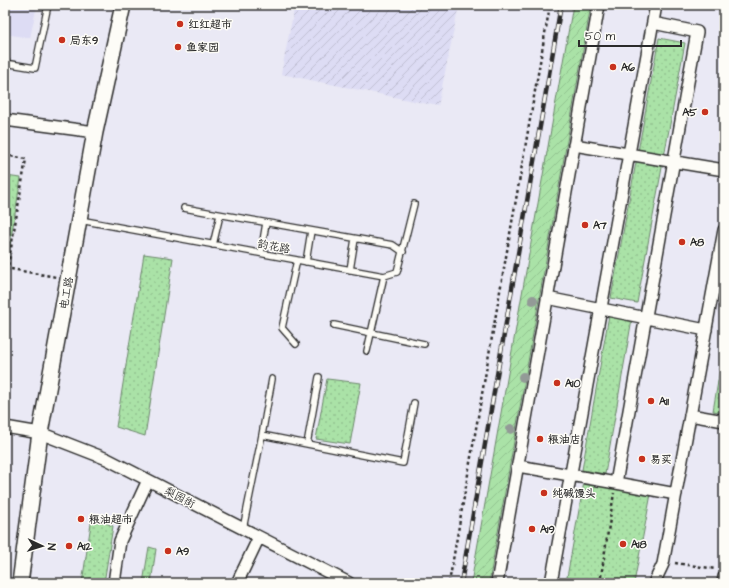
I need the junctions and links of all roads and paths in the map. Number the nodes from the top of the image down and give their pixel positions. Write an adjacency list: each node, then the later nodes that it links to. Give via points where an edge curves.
1 (48, 5): 7 (lane, via 35,68)
2 (123, 5): 9 (street, 电工路)
3 (550, 5): 65 (path)
4 (599, 5): 10 (street)
5 (656, 5): 6 (street)
6 (653, 23): 11 (street); 13 (street, via 697,32)
7 (5, 63)
8 (5, 120): 9 (street)
9 (95, 132): 18 (street, 电工路)
10 (574, 145): 11 (street); 34 (street)
11 (628, 154): 13 (street); 35 (street)
12 (5, 156): 29 (path, via 26,159)
13 (673, 162): 14 (street); 36 (street)
14 (724, 170)
15 (414, 204): 25 (lane)
16 (184, 208): 17 (lane)
17 (220, 214): 19 (lane); 23 (lane)
18 (79, 220): 23 (lane, 韵花路); 32 (street, 电工路)
19 (266, 223): 21 (lane); 26 (lane)
20 (724, 230): 24 (street)
21 (311, 231): 22 (lane); 28 (lane)
22 (355, 239): 25 (lane, via 393,245); 30 (lane)
23 (213, 245): 26 (lane, 韵花路)
24 (723, 246): 38 (street)
25 (403, 252): 31 (lane, via 398,272)
26 (261, 254): 27 (lane, 韵花路)
27 (297, 260): 28 (lane, 韵花路); 40 (lane, via 282,328)
28 (306, 262): 30 (lane, 韵花路)
29 (6, 269): 32 (path); 33 (path)
30 (350, 270): 31 (lane, 韵花路)
31 (384, 276): 39 (lane)
32 (68, 279): 49 (street, 电工路)
33 (5, 284)
34 (547, 298): 35 (street); 52 (street)
35 (600, 309): 36 (street); 53 (street)
36 (645, 318): 38 (street); 55 (street)
37 (334, 326): 39 (lane)
38 (706, 330): 46 (street)
39 (371, 334): 41 (lane); 42 (lane)
40 (296, 344)
41 (424, 344)
42 (367, 351)
43 (319, 377): 51 (lane)
44 (272, 379): 50 (lane)
45 (414, 403): 51 (lane, via 403,463)
46 (690, 415): 47 (street); 56 (street)
47 (724, 421)
48 (5, 427): 49 (street, 梨园街)
49 (40, 433): 54 (street, 梨园街, via 107,459); 62 (street, 电工路)
50 (262, 435): 51 (lane); 57 (lane)
51 (307, 444)
52 (518, 466): 53 (street); 66 (street)
53 (570, 475): 55 (street); 67 (street)
54 (148, 480): 57 (street, 梨园街); 63 (street, via 120,541)
55 (616, 483): 56 (street); 68 (path)
56 (676, 494): 59 (street)
57 (243, 529): 58 (street, 梨园街)
58 (259, 537): 61 (street, 梨园街); 64 (street)
59 (664, 561): 60 (path); 69 (street)
60 (720, 573): 70 (street)
61 (347, 582)
62 (20, 583)
63 (114, 583)
64 (237, 583)
65 (449, 583)
66 (497, 583)
67 (551, 583)
68 (600, 583)
69 (654, 583)
70 (723, 583)

